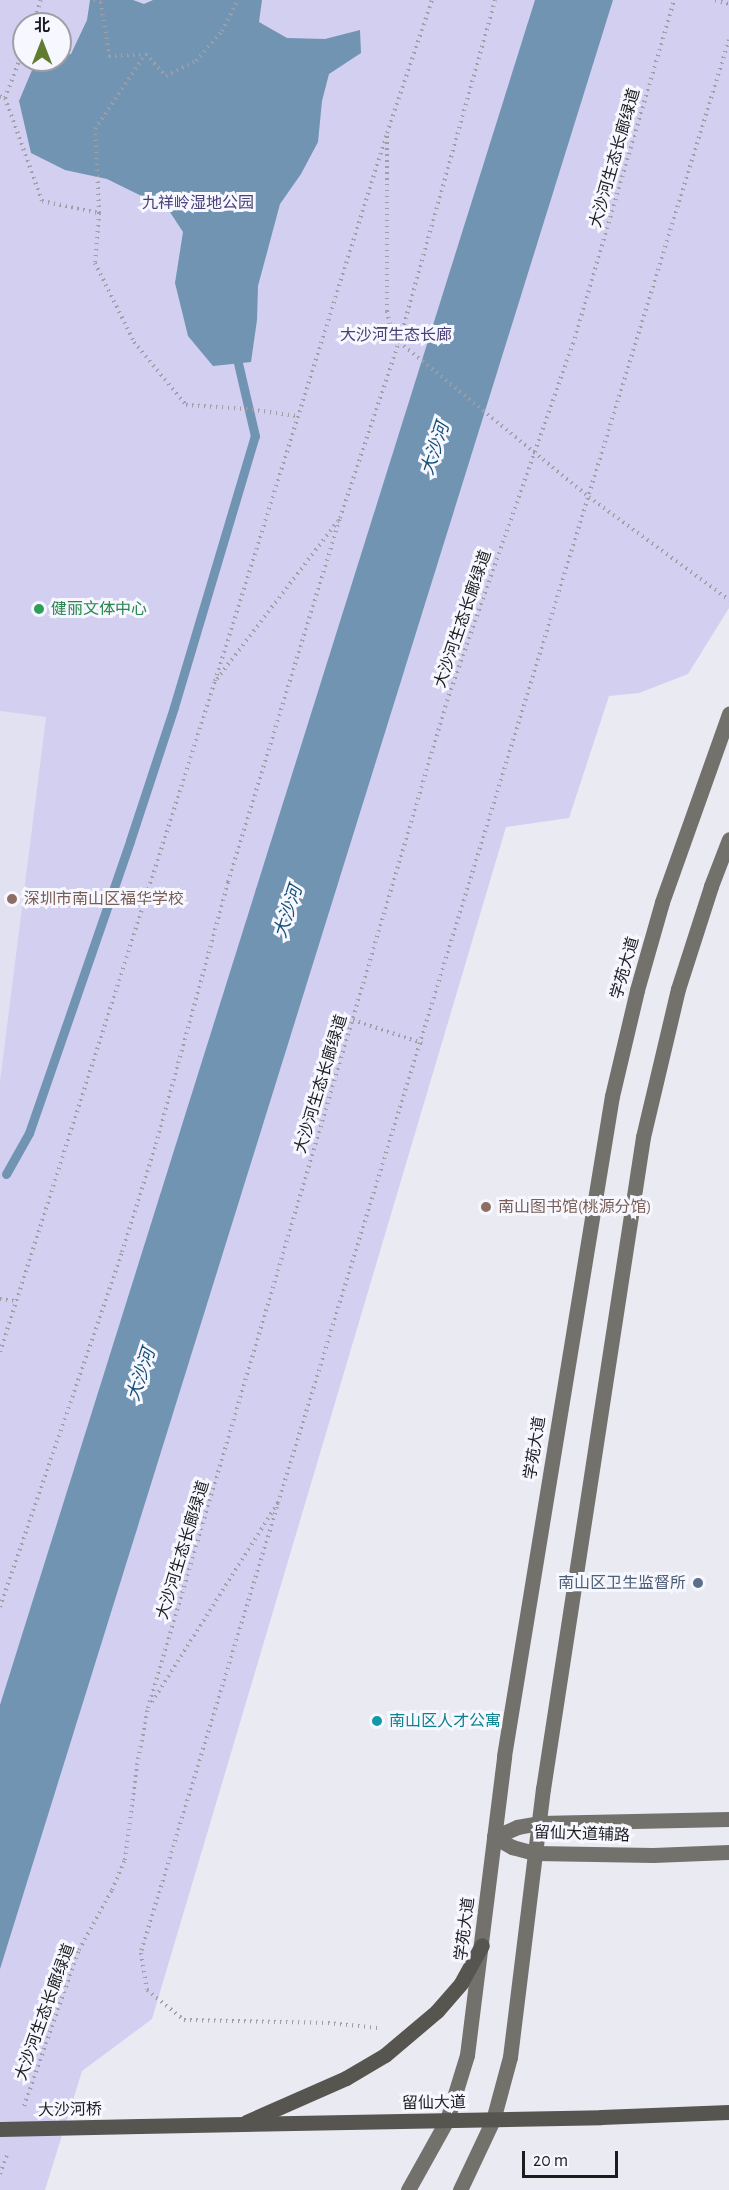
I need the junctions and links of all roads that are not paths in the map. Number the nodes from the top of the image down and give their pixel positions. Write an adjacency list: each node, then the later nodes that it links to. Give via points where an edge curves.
1 (729, 714): 5 (street, 学苑大道, via 662,902 612,1096)
2 (729, 839): 4 (street, via 678,989 643,1137)
3 (729, 1819): 4 (street, 留仙大道辅路)
4 (539, 1823): 5 (street, 留仙大道辅路); 7 (street)
5 (494, 1837): 7 (street, 留仙大道辅路); 8 (street, 学苑大道)
6 (729, 1852): 7 (street, 留仙大道辅路)
7 (536, 1853): 11 (street, via 510,2057)
8 (482, 1945): 10 (street, 学苑大道, via 467,2055); 12 (main road, via 461,1983 415,2032 385,2055 346,2078)
9 (729, 2112): 11 (main road, 留仙大道)
10 (447, 2120): 11 (main road, 留仙大道); 12 (main road, 留仙大道); 15 (street, 学苑大道)
11 (494, 2120): 16 (street)
12 (240, 2124): 13 (main road, 留仙大道)
13 (140, 2127): 14 (main road, 大沙河桥, bridge)
14 (0, 2129)
15 (408, 2190)
16 (460, 2190)

